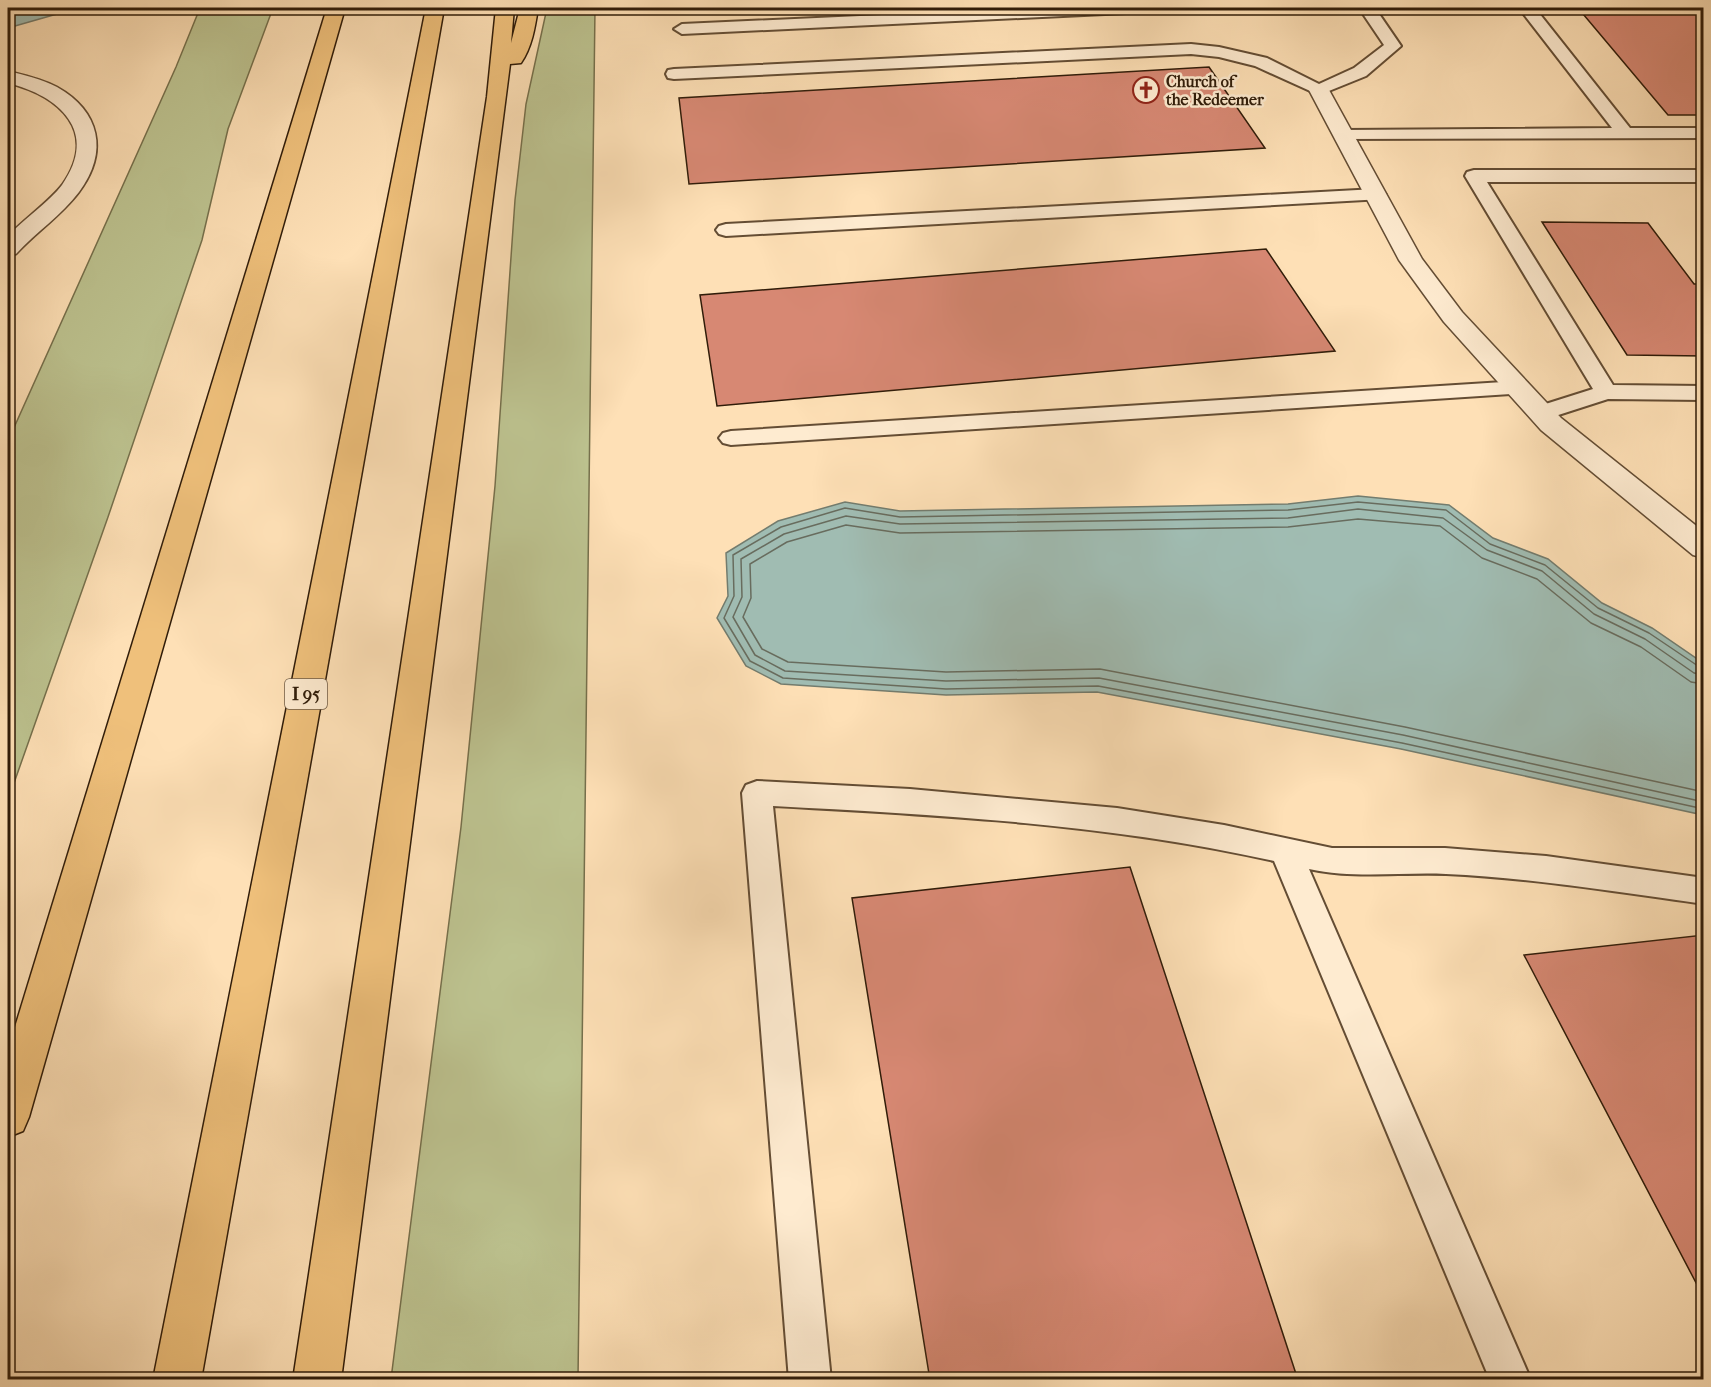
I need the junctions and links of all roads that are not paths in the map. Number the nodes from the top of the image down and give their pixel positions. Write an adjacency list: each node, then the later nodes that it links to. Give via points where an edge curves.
1 (336, 8): 28 (highway)
2 (435, 8): 29 (highway, I 95)
3 (505, 8): 12 (highway)
4 (529, 8): 12 (highway, via 524,36)
5 (1126, 8): 8 (lane)
6 (1367, 8): 11 (lane, via 1394,46 1360,72)
7 (1527, 8): 13 (lane)
8 (682, 29)
9 (674, 74): 11 (lane, via 1191,49 1261,62)
10 (8, 77): 19 (street, via 54,92 76,109 88,140 86,159 73,186)
11 (1319, 90): 15 (street)
12 (497, 97): 30 (highway)
13 (1625, 133): 14 (lane); 15 (lane)
14 (1704, 133)
15 (1343, 135): 17 (street)
16 (1704, 176): 21 (lane, via 1474,176)
17 (1376, 195): 18 (lane); 20 (street, via 1411,260 1453,317)
18 (726, 230)
19 (8, 249)
20 (1519, 388): 23 (street); 24 (lane)
21 (1606, 392): 22 (lane); 23 (lane)
22 (1704, 393)
23 (1542, 413): 25 (street)
24 (731, 438)
25 (1704, 548)
26 (1286, 851): 27 (lane, via 1332,861 1445,861 1545,869); 31 (lane, via 1117,820 910,801 757,793); 32 (lane)
27 (1704, 891)
28 (8, 1117)
29 (177, 1380)
30 (317, 1380)
31 (810, 1380)
32 (1512, 1380)

